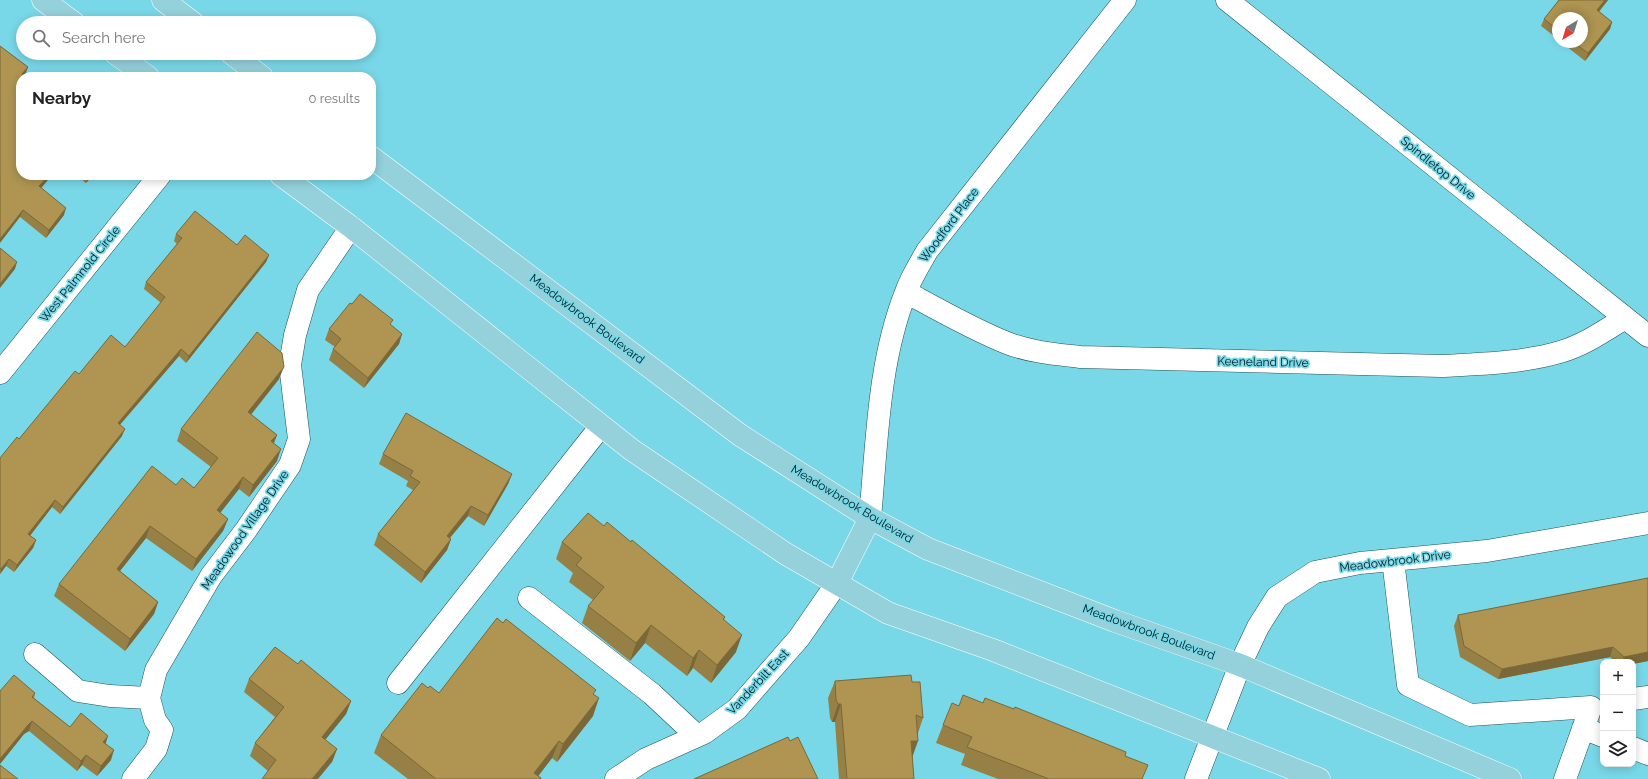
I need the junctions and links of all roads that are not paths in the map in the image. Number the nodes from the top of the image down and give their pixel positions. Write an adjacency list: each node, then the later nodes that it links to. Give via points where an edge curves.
1 (43, 0): 5 (main road)
2 (163, 0): 6 (main road)
3 (1126, 0): 15 (street, Woodford Place, via 927,251)
4 (1227, 0): 16 (street, Spindletop Drive)
5 (65, 16)
6 (184, 16)
7 (125, 60): 9 (main road)
8 (237, 65): 10 (main road)
9 (141, 72)
10 (252, 72)
11 (376, 161): 20 (main road, Meadowbrook Boulevard, via 740,435)
12 (156, 180): 18 (street, West Palmnold Circle)
13 (288, 180): 14 (main road)
14 (351, 227): 19 (main road); 29 (street, Meadowood Village Drive, via 308,290 295,335 290,365 299,439 290,465 211,576 156,670)
15 (906, 292): 16 (street, Keeneland Drive, via 1008,343 1042,352 1080,357 1441,366 1491,363 1530,359 1560,352 1586,342); 20 (street, Woodford Place, via 893,336 883,385)
16 (1625, 318): 17 (street, Spindletop Drive)
17 (1648, 336)
18 (0, 373)
19 (601, 426): 23 (main road, via 754,533); 27 (street)
20 (870, 518): 23 (main road); 26 (main road, Meadowbrook Boulevard, via 928,549 1115,622)
21 (1648, 522): 22 (street, Meadowbrook Drive, via 1488,551)
22 (1393, 560): 26 (street, Meadowbrook Drive, via 1360,563 1315,572 1277,597 1258,627); 31 (street, via 1408,685 1470,715)
23 (837, 583): 33 (street, Vanderbilt East, via 799,638 737,709); 34 (main road, via 888,613 993,650)
24 (529, 598): 33 (street, via 652,694)
25 (35, 654): 29 (street, via 78,691)
26 (1240, 665): 34 (street, Meadowbrook Drive); 41 (main road, Meadowbrook Boulevard)
27 (398, 683)
28 (1648, 697): 30 (street)
29 (149, 698): 37 (street, Meadowood Village Drive, via 155,720 162,730 156,749)
30 (1636, 699)
31 (1597, 706): 32 (street)
32 (1593, 732): 42 (street)
33 (697, 736): 38 (street, Vanderbilt East, via 646,759)
34 (1212, 736): 39 (street, Meadowbrook Drive); 40 (main road)
35 (1636, 749): 36 (street)
36 (1648, 754)
37 (132, 779)
38 (616, 779)
39 (1196, 779)
40 (1319, 779)
41 (1510, 779)
42 (1565, 779)

